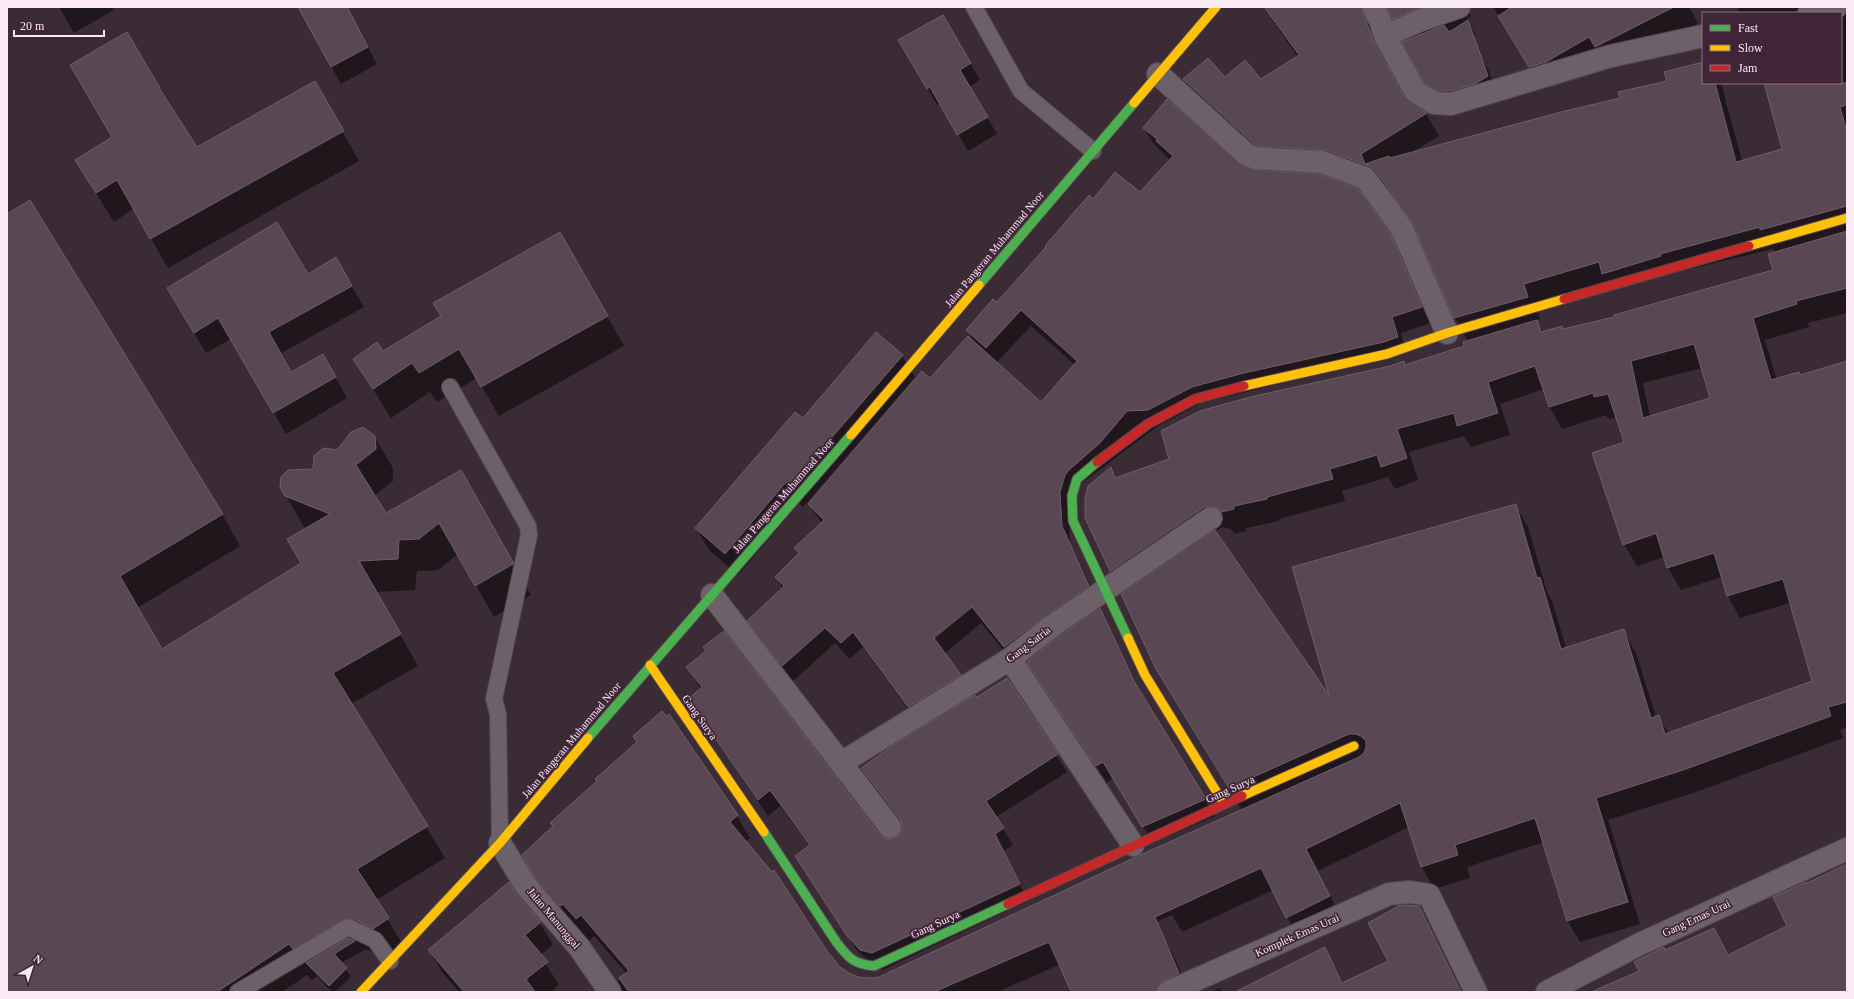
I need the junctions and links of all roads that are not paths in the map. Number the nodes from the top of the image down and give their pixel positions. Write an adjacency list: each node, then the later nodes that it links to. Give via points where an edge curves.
1 (974, 7): 10 (lane, via 1021,92)
2 (1216, 7): 9 (street, Jalan Pangeran Muhammad Noor)
3 (1373, 7): 7 (street)
4 (1459, 7): 7 (street)
5 (1836, 7): 6 (street)
6 (1814, 12)
7 (1385, 36): 8 (street, via 1415,91 1434,103 1451,104 1611,56)
8 (1702, 36)
9 (1158, 74): 10 (street, Jalan Pangeran Muhammad Noor); 12 (street, via 1246,154 1256,158 1322,162 1365,178 1401,227)
10 (1093, 151): 16 (street, Jalan Pangeran Muhammad Noor)
11 (1847, 218): 12 (street)
12 (1447, 334): 15 (street, via 1387,354 1195,399 1148,424 1111,450 1077,479 1072,496 1074,521)
13 (450, 387): 23 (lane, via 528,526 529,535 494,699 498,714)
14 (1211, 518): 15 (street, Gang Satria)
15 (1105, 590): 17 (street, Gang Satria, via 1052,626); 21 (street, via 1145,675)
16 (712, 595): 18 (street, Jalan Pangeran Muhammad Noor); 20 (street)
17 (1010, 659): 20 (street, Gang Satria); 24 (street)
18 (650, 665): 23 (street, Jalan Pangeran Muhammad Noor); 24 (street, Gang Surya, via 837,943 852,962 859,966 874,966)
19 (1354, 746): 21 (street, Gang Surya)
20 (841, 763): 22 (street)
21 (1224, 804): 24 (street, Gang Surya)
22 (890, 827)
23 (500, 843): 26 (street, Jalan Pangeran Muhammad Noor); 29 (street, Jalan Manunggal, via 526,886 579,947)
24 (1132, 845)
25 (1847, 849): 32 (street, Gang Emas Urai, via 1640,944)
26 (390, 961): 27 (lane, via 375,940 348,927); 28 (street, Jalan Pangeran Muhammad Noor)
27 (238, 992)
28 (360, 992)
29 (610, 992)
30 (1168, 992): 31 (street, Komplek Emas Urai, via 1390,894 1410,892 1429,895)
31 (1476, 992)
32 (1547, 992)

